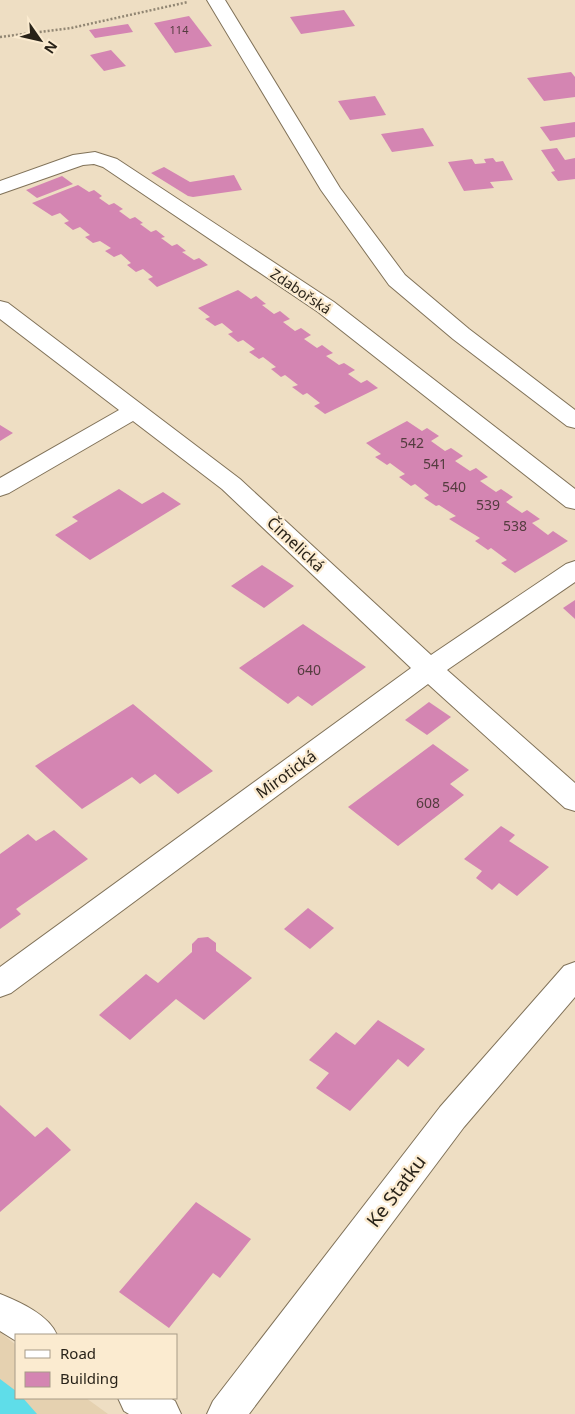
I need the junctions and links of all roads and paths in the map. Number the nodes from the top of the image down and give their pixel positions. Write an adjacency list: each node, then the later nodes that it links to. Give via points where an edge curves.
1 (197, 0): 3 (path, via 120,20 46,34)
2 (216, 0): 7 (street, via 331,190 397,280 461,334)
3 (0, 37)
4 (0, 188): 9 (street, Zdabořská, via 80,159 95,158 110,163 326,307)
5 (0, 308): 6 (street, Čimelická)
6 (134, 412): 8 (street); 11 (street, Čimelická, via 231,484)
7 (575, 421)
8 (0, 488)
9 (575, 501)
10 (575, 570): 11 (street, Mirotická)
11 (429, 669): 12 (street, Čimelická); 14 (street, Mirotická)
12 (575, 800)
13 (575, 975): 19 (street, Ke Statku, via 452,1117)
14 (0, 984)
15 (0, 1311): 16 (street)
16 (37, 1334)
17 (138, 1399): 18 (street)
18 (162, 1414)
19 (226, 1414)

